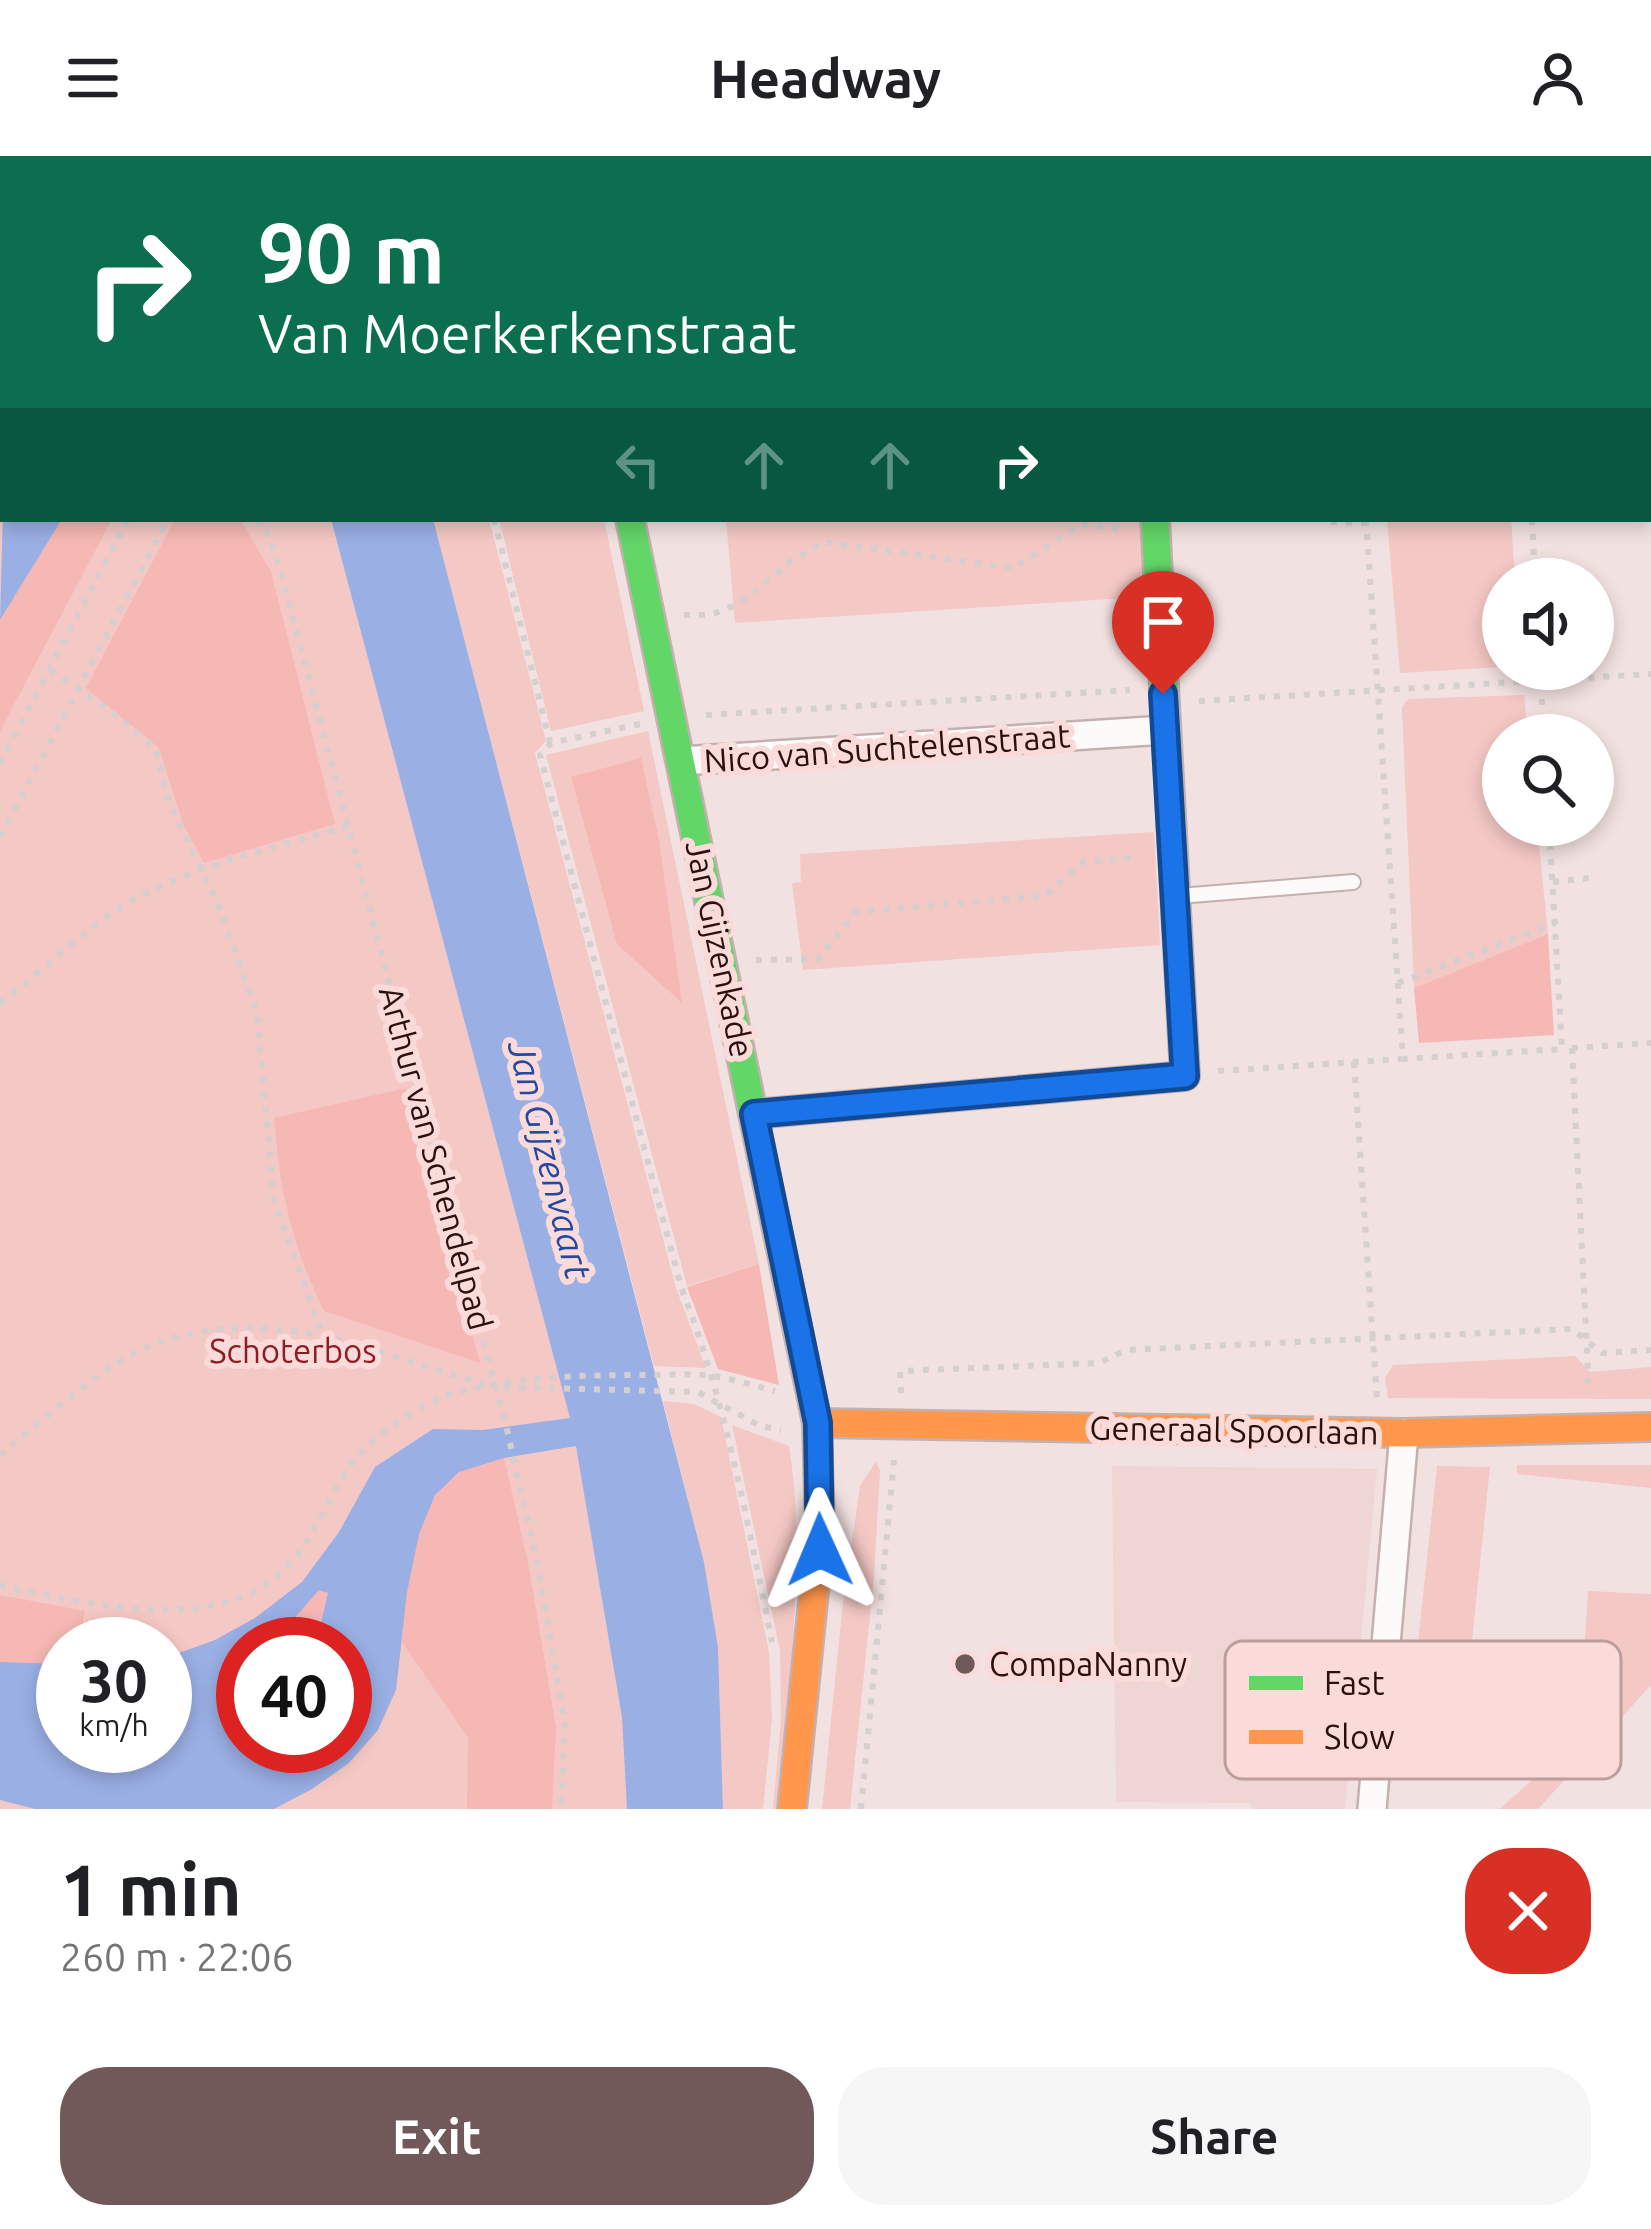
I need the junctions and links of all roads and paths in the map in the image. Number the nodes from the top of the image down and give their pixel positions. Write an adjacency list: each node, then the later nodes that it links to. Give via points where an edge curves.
1 (126, 522): 11 (path)
2 (166, 522): 15 (path)
3 (259, 522): 22 (path, Arthur van Schendelpad, via 280,568)
4 (495, 522): 19 (path)
5 (631, 522): 10 (street, Jan Gijzenkade)
6 (1366, 522): 16 (path)
7 (1532, 522): 9 (path)
8 (1155, 526): 10 (path, via 1081,525 1013,568 824,542 739,604 710,615); 18 (street)
9 (1534, 558)
10 (651, 616): 17 (street, Jan Gijzenkade)
11 (50, 670): 15 (path); 21 (path)
12 (1651, 674): 13 (path)
13 (1614, 676)
14 (1482, 685): 16 (path)
15 (78, 689): 23 (path); 26 (path, via 156,749 166,794)
16 (1378, 691): 18 (path); 33 (path)
17 (672, 717): 18 (path, via 1140,689); 19 (path); 20 (street, Jan Gijzenkade)
18 (1164, 717): 20 (street, Nico van Suchtelenstraat); 25 (street)
19 (551, 743): 45 (path, via 540,754 681,1287)
20 (681, 761): 32 (street, Jan Gijzenkade)
21 (0, 764)
22 (349, 826): 26 (path); 46 (path, Arthur van Schendelpad)
23 (0, 837)
24 (1551, 846): 29 (path)
25 (1172, 854): 30 (street); 32 (path, via 1084,862 1045,896 856,912 818,959)
26 (202, 869): 34 (path, via 109,915); 41 (path, via 256,1012 274,1201)
27 (1589, 878): 29 (path)
28 (1353, 882): 30 (lane)
29 (1553, 882): 31 (path)
30 (1174, 896): 39 (street)
31 (1555, 923): 33 (path); 36 (path)
32 (722, 961): 40 (street, Jan Gijzenkade)
33 (1398, 983): 37 (path)
34 (0, 1003)
35 (1651, 1043): 36 (path)
36 (1567, 1048): 37 (path); 42 (path)
37 (1402, 1059): 38 (path)
38 (1354, 1062): 39 (path); 43 (path)
39 (1185, 1076): 40 (street)
40 (754, 1114): 47 (street, Jan Gijzenkade)
41 (323, 1336): 46 (path); 54 (path, via 208,1330 141,1350)
42 (1586, 1339): 43 (path, via 1572,1329); 44 (path, via 1602,1353); 52 (path)
43 (1372, 1340): 50 (path, via 1126,1350 1099,1363 900,1371); 53 (path)
44 (1651, 1350)
45 (713, 1376): 46 (path, via 554,1375); 47 (path, via 780,1393); 48 (path)
46 (496, 1386): 48 (path, via 678,1391); 55 (path, via 444,1396 374,1440 353,1461 316,1531 285,1569 252,1592 164,1608 88,1605); 59 (path, Arthur van Schendelpad, via 565,1723)
47 (811, 1391): 49 (street, Jan Gijzenkade)
48 (721, 1403): 49 (path, via 771,1429); 57 (path)
49 (818, 1423): 50 (street, Generaal Spoorlaan); 60 (street, Jan Gijzenkade, via 820,1550)
50 (897, 1424): 53 (street, Generaal Spoorlaan); 61 (path)
51 (1651, 1427): 52 (street, Generaal Spoorlaan)
52 (1591, 1429): 53 (street, Generaal Spoorlaan)
53 (1391, 1432): 56 (street)
54 (0, 1455)
55 (0, 1585)
56 (1380, 1641)
57 (774, 1652)
58 (1374, 1779): 62 (street)
59 (561, 1809)
60 (792, 1809)
61 (861, 1809)
62 (1372, 1809)

